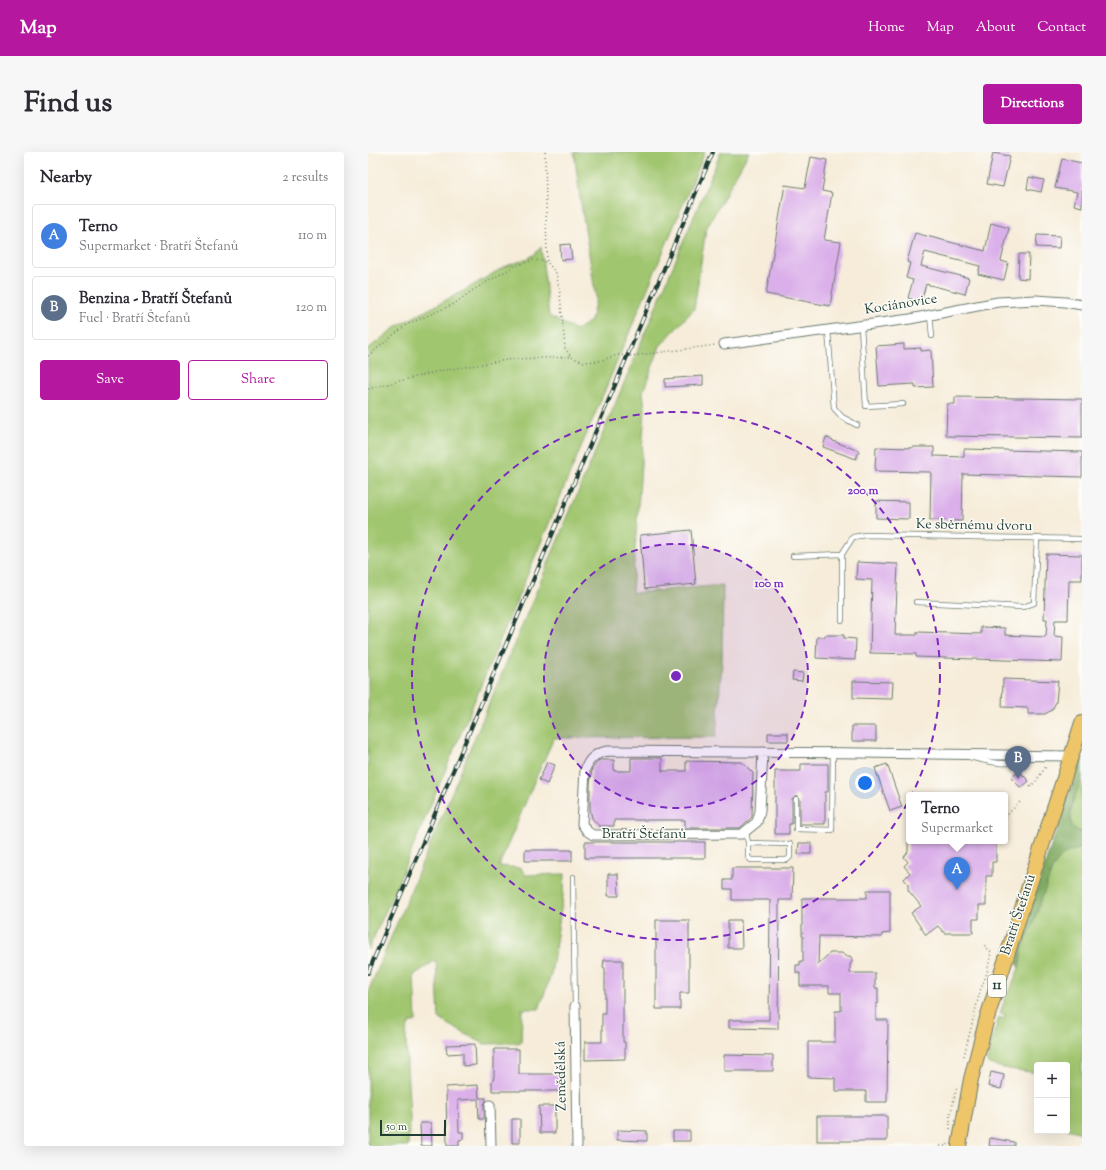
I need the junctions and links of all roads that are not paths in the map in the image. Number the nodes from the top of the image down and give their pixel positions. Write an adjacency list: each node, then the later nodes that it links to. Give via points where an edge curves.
1 (1082, 305): 2 (street, Kociánovice, via 1036,300 1010,301)
2 (930, 315): 3 (street, Kociánovice); 5 (lane)
3 (861, 326): 4 (street, Kociánovice); 7 (lane, via 866,406)
4 (828, 330): 6 (street, Kociánovice); 8 (lane, via 834,408 842,417)
5 (932, 336)
6 (724, 344)
7 (903, 404)
8 (857, 425)
9 (1037, 538): 10 (lane, Ke sběrnému dvoru); 11 (lane, Ke sběrnému dvoru, via 866,535 853,537); 13 (lane, via 1034,603 1023,607)
10 (1082, 540)
11 (842, 554): 12 (lane); 14 (lane)
12 (793, 556)
13 (916, 602)
14 (842, 620)
15 (1082, 724): 18 (main road, Bratří Štefanů / 11)
16 (763, 752): 17 (street, Bratří Štefanů); 20 (street, via 760,811 757,822); 20 (street, Bratří Štefanů, via 608,751 599,752 587,764 585,770 582,824 593,835 742,834)
17 (833, 753): 18 (street, Bratří Štefanů); 19 (lane, via 832,830 796,829)
18 (1071, 756): 27 (main road, Bratří Štefanů / 11, via 987,1018 971,1079)
19 (796, 799)
20 (746, 831): 21 (lane)
21 (748, 844): 21 (lane, via 748,857 751,860 790,858 790,844)
22 (573, 877): 23 (lane)
23 (576, 1006): 26 (street, Zemědělská)
24 (490, 1106): 25 (street)
25 (491, 1146)
26 (578, 1146)
27 (959, 1146)

